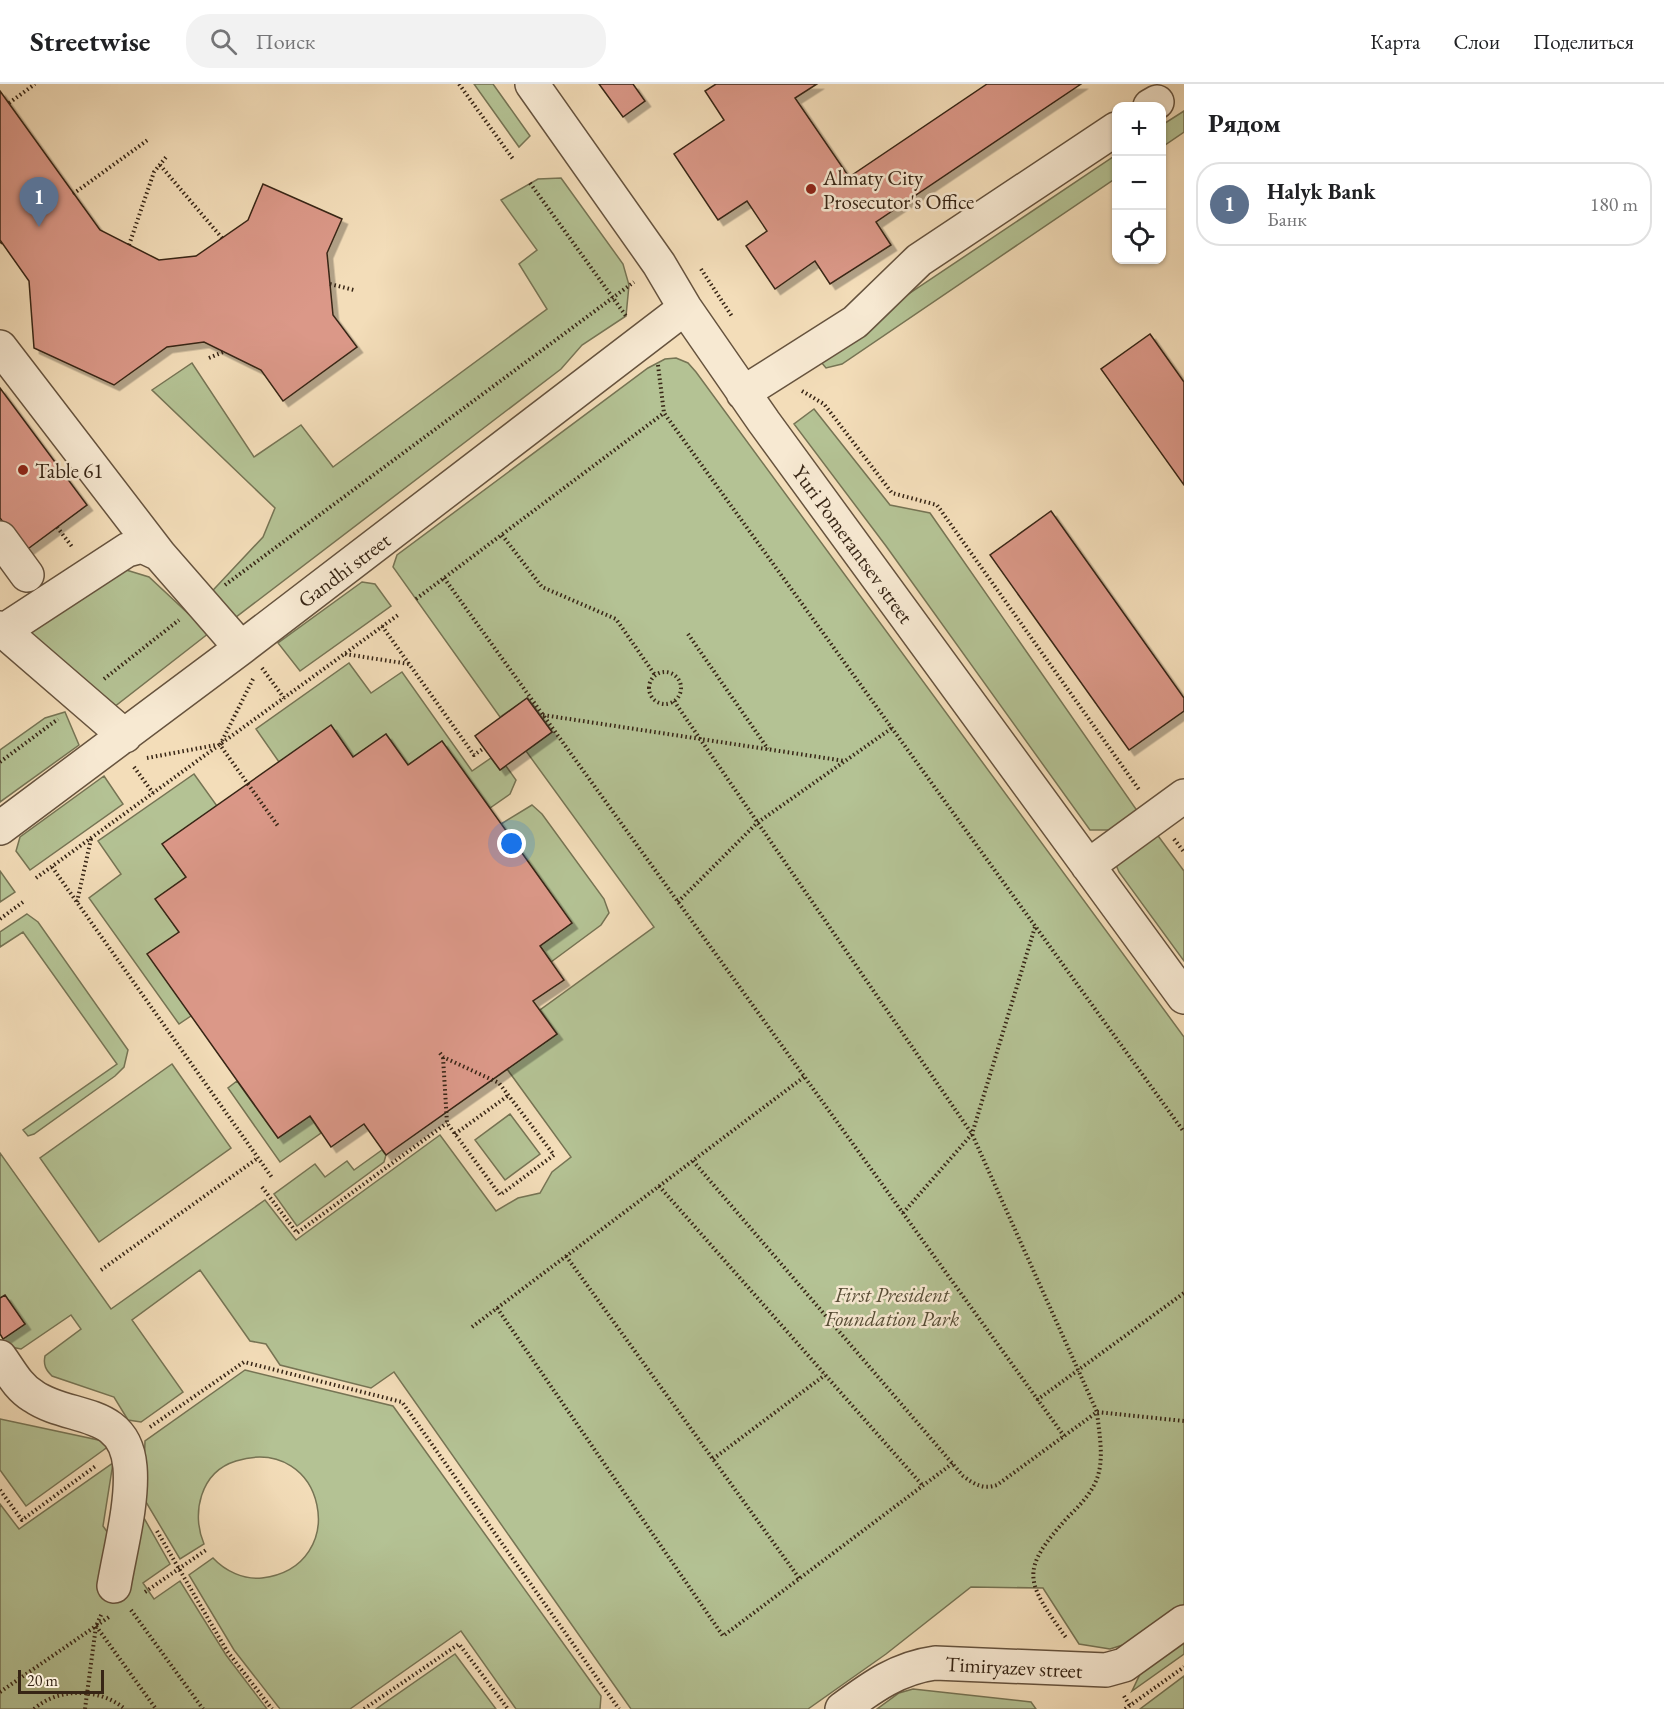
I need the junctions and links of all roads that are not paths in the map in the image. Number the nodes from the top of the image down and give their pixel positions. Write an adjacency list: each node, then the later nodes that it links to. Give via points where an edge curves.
1 (532, 84): 3 (street, Yuri Pomerantsev street, via 659,264)
2 (1112, 132): 5 (street, via 919,260 855,322)
3 (685, 308): 5 (street, Yuri Pomerantsev street); 10 (street, Gandhi street)
4 (0, 347): 7 (street)
5 (743, 393): 14 (street, Yuri Pomerantsev street)
6 (0, 538): 8 (street)
7 (159, 554): 9 (street, via 142,546 127,550); 10 (street)
8 (27, 575)
9 (2, 630): 11 (street, via 80,698)
10 (251, 662): 11 (street, Gandhi street)
11 (132, 752): 13 (street, Gandhi street)
12 (1184, 796): 14 (street)
13 (0, 828)
14 (1088, 866): 15 (street, Yuri Pomerantsev street)
15 (1184, 997)
16 (0, 1358): 17 (street, via 20,1386 34,1397 97,1419 119,1435 130,1466)
17 (121, 1595)
18 (1184, 1622): 19 (street, Timiryazev street, via 1124,1665 1106,1670 919,1665 879,1682)
19 (842, 1709)

